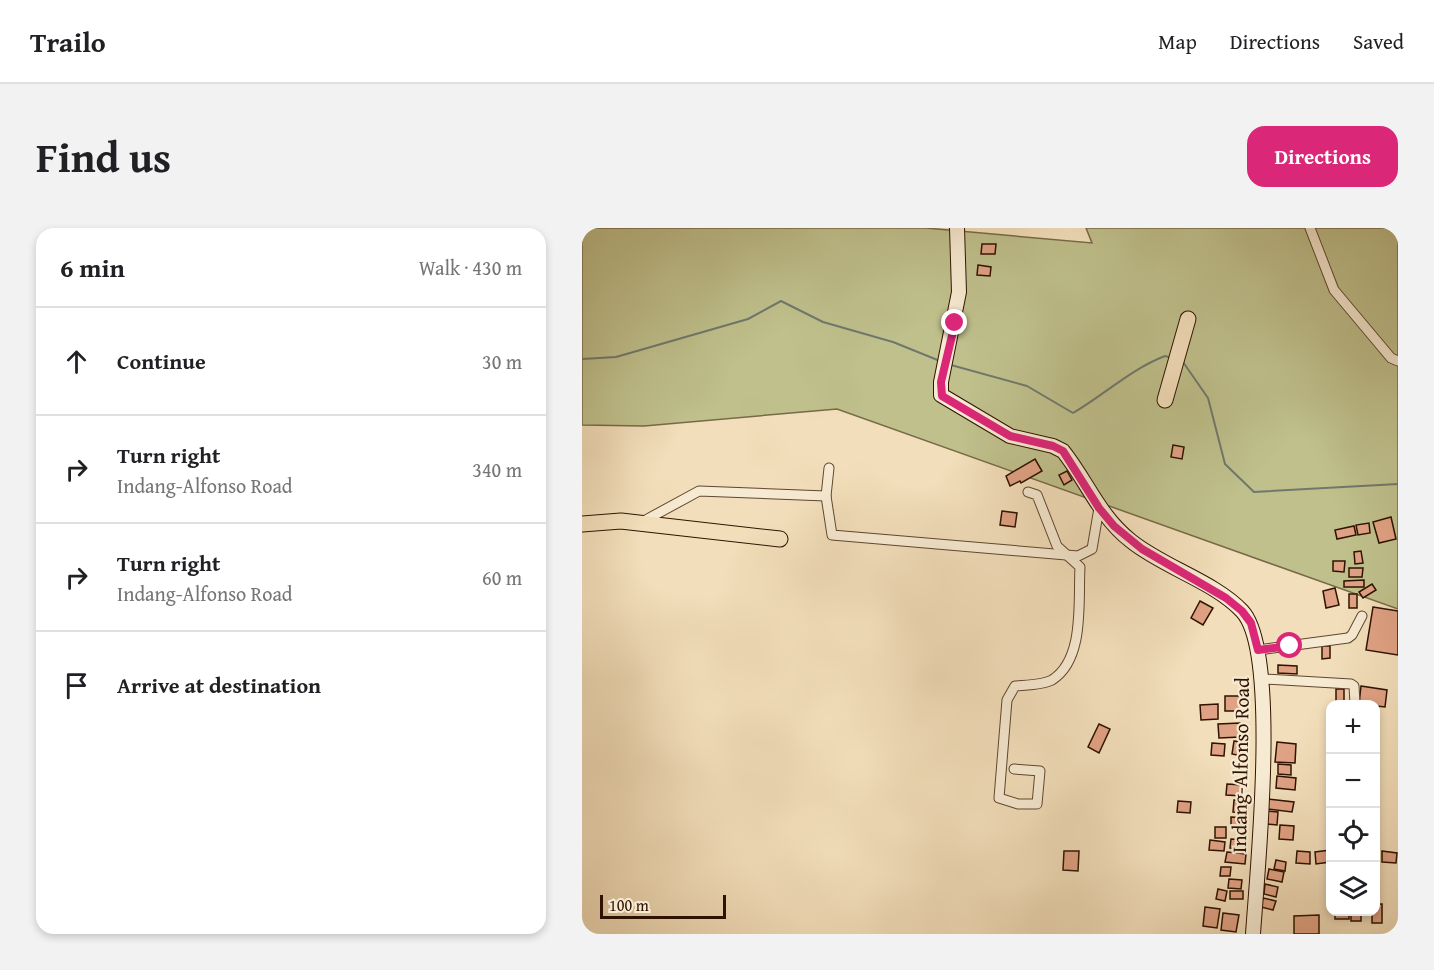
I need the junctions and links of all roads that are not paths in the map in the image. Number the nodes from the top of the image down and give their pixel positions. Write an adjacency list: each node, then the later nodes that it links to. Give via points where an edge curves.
1 (957, 228): 9 (main road, Indang-Alfonso Road, via 959,292 941,382 942,396 1016,438 1063,451)
2 (1310, 228): 4 (street, via 1334,290 1390,358)
3 (1188, 319): 5 (main road)
4 (1398, 361)
5 (1165, 400)
6 (829, 468): 8 (street)
7 (1028, 492): 13 (street, via 1037,495 1058,546)
8 (826, 496): 11 (street, via 699,491); 13 (street, via 832,535)
9 (1099, 508): 13 (street, via 1092,549 1082,556); 15 (main road, Indang-Alfonso Road, via 1142,549 1242,611 1251,623)
10 (584, 522): 11 (main road)
11 (640, 523): 12 (main road)
12 (780, 539)
13 (1071, 556): 18 (street, via 1080,567 1076,640 1067,666 1050,681 1015,686 1007,700 999,798 1037,804 1040,771)
14 (1362, 616): 15 (street, via 1348,638)
15 (1258, 650): 16 (main road, Indang-Alfonso Road)
16 (1263, 679): 17 (street, via 1352,684); 19 (main road, Indang-Alfonso Road)
17 (1355, 700)
18 (1014, 769)
19 (1253, 934)

